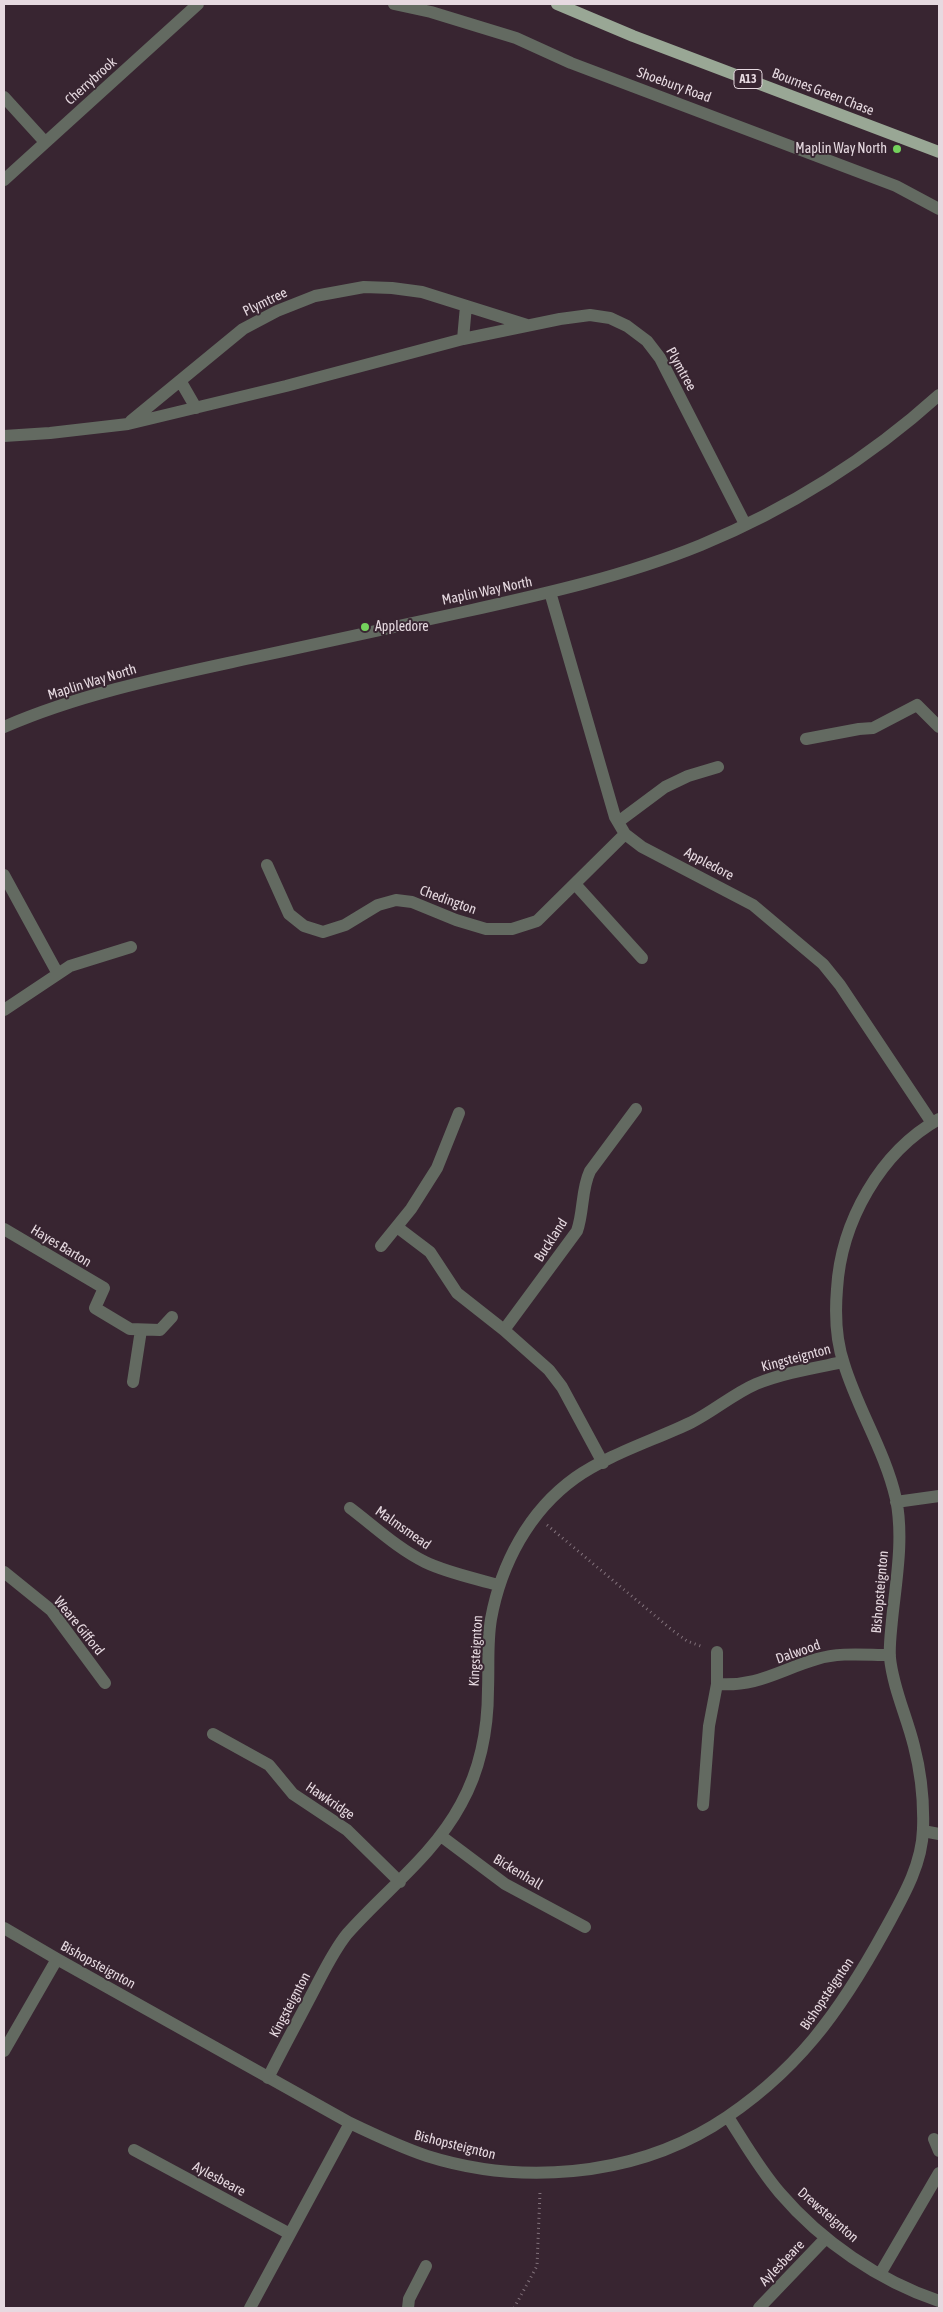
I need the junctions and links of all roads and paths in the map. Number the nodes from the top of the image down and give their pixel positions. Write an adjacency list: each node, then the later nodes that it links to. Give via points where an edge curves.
1 (198, 4): 5 (street, Cherrybrook)
2 (394, 4): 8 (street, Shoebury Road, via 516,38 571,63 896,186)
3 (557, 4): 6 (main road, Bournes Green Chase / A13)
4 (4, 97): 5 (street)
5 (46, 142): 7 (street, Cherrybrook)
6 (939, 152)
7 (4, 180)
8 (939, 209)
9 (466, 306): 10 (street, Plymtree); 11 (street); 12 (street, Plymtree, via 422,292 392,288 364,287 315,296 243,329)
10 (529, 326): 11 (street, Plymtree); 17 (street, Plymtree, via 590,315 610,318 647,341 660,358)
11 (463, 339): 14 (street, Plymtree)
12 (181, 382): 14 (street); 15 (street, Plymtree)
13 (939, 396): 17 (street, Maplin Way North, via 859,459 808,492)
14 (196, 408): 15 (street, Plymtree)
15 (128, 424): 16 (street, Plymtree)
16 (4, 436)
17 (745, 524): 18 (street, Maplin Way North, via 644,566)
18 (550, 592): 19 (street, Maplin Way North, via 150,680); 23 (street, Appledore)
19 (4, 727)
20 (939, 727): 21 (street, via 917,705 873,728)
21 (806, 739)
22 (718, 766): 23 (street, via 665,787)
23 (618, 822): 24 (street, Appledore)
24 (625, 834): 27 (street, Chedington); 34 (street, Appledore, via 753,905 823,964)
25 (267, 865): 27 (street, Chedington, via 289,914 304,926 323,932 345,925 378,905 396,900 412,902 486,929 512,929 537,921)
26 (4, 875): 30 (street)
27 (575, 884): 29 (street)
28 (131, 947): 30 (street, via 70,966)
29 (642, 958)
30 (58, 974): 31 (street)
31 (4, 1010)
32 (636, 1109): 40 (street, Buckland, via 590,1171 577,1231)
33 (459, 1113): 35 (street, via 437,1168)
34 (936, 1121): 41 (street, Bishopsteignton, via 887,1164 863,1199 849,1231 837,1285 836,1311)
35 (396, 1227): 37 (street); 40 (street, via 430,1252 457,1293)
36 (4, 1229): 39 (street, Hayes Barton, via 104,1288 95,1308 130,1329)
37 (381, 1246)
38 (172, 1317): 39 (street, via 160,1330)
39 (141, 1330): 42 (street)
40 (504, 1330): 43 (street, via 562,1387)
41 (842, 1362): 43 (street, Kingsteignton, via 755,1385 692,1422); 45 (street, Bishopsteignton, via 879,1448)
42 (133, 1382)
43 (603, 1463): 47 (street, Kingsteignton, via 576,1477)
44 (939, 1496): 45 (street)
45 (896, 1502): 51 (street, Bishopsteignton, via 899,1543)
46 (350, 1508): 49 (street, Malmsmead, via 424,1562)
47 (536, 1516): 49 (street, Kingsteignton, via 507,1562); 50 (path, via 687,1641)
48 (4, 1572): 52 (street, Weare Gifford, via 51,1610)
49 (498, 1585): 58 (street, Kingsteignton, via 490,1621 484,1745 462,1803)
50 (718, 1652): 53 (street)
51 (890, 1654): 53 (street, Dalwood, via 835,1655 749,1684); 56 (street, Bishopsteignton, via 920,1772)
52 (105, 1683)
53 (717, 1684): 55 (street, via 709,1726)
54 (213, 1734): 59 (street, Hawkridge, via 269,1765 293,1794 346,1830)
55 (703, 1805)
56 (923, 1832): 57 (street); 65 (street, Bishopsteignton, via 920,1851 905,1892 862,1970 824,2028 773,2083)
57 (939, 1834)
58 (441, 1836): 59 (street, Kingsteignton); 60 (street, Bickenhall, via 505,1884)
59 (400, 1882): 64 (street, Kingsteignton, via 346,1936 328,1963)
60 (584, 1927)
61 (4, 1928): 62 (street, Bishopsteignton)
62 (57, 1959): 63 (street); 64 (street, Bishopsteignton)
63 (4, 2051)
64 (268, 2078): 66 (street, Bishopsteignton)
65 (728, 2117): 66 (street, Bishopsteignton, via 704,2132 638,2158 578,2170 535,2173 498,2172 443,2160 388,2141); 73 (street, Drewsteignton, via 778,2191)
66 (350, 2123): 72 (street)
67 (934, 2139): 69 (street)
68 (134, 2150): 72 (street, Aylesbeare)
69 (939, 2151)
70 (939, 2173): 75 (street)
71 (540, 2192): 79 (path, via 537,2266)
72 (290, 2234): 77 (street)
73 (826, 2238): 75 (street, Drewsteignton); 80 (street, Aylesbeare)
74 (426, 2266): 78 (street, via 409,2299)
75 (880, 2274): 76 (street, Drewsteignton)
76 (939, 2301)
77 (250, 2308)
78 (408, 2308)
79 (514, 2308)
80 (759, 2308)

